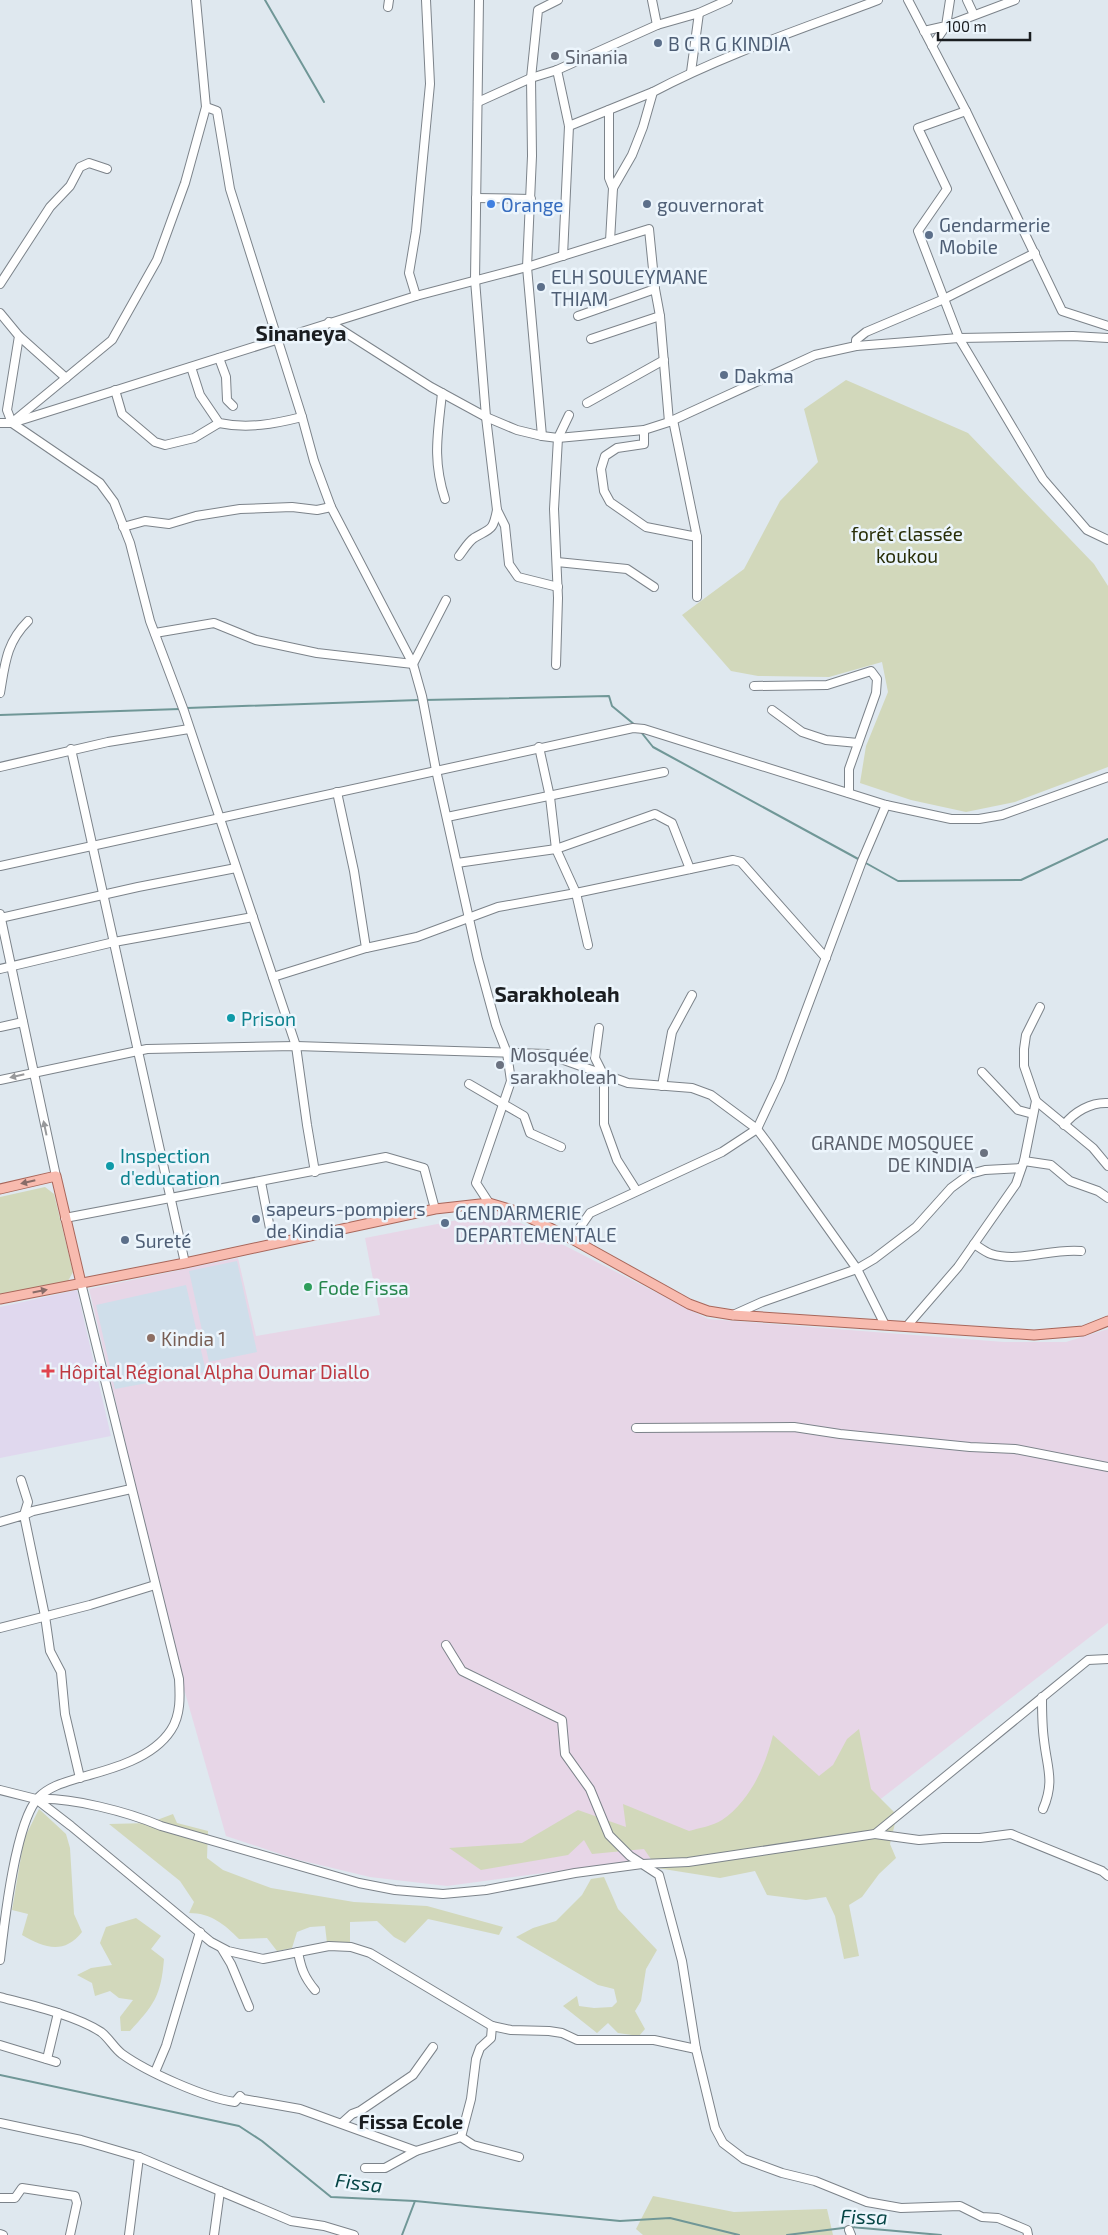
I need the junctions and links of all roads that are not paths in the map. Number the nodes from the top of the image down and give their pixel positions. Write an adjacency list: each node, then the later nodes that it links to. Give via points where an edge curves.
1 (196, 0): 25 (street)
2 (426, 0): 40 (street, via 430,84 416,231 408,273)
3 (479, 0): 24 (street)
4 (536, 0): 13 (street)
5 (558, 0): 13 (street)
6 (652, 0): 16 (street)
7 (728, 0): 14 (street)
8 (878, 0): 21 (street)
9 (908, 0): 18 (street)
10 (950, 0): 17 (street)
11 (967, 0): 15 (street)
12 (1015, 0): 15 (street)
13 (538, 10): 22 (street)
14 (699, 13): 16 (street); 21 (street)
15 (974, 15): 17 (street)
16 (656, 25): 20 (street)
17 (946, 26): 18 (street); 19 (street)
18 (924, 31): 19 (street)
19 (932, 46): 27 (street)
20 (557, 70): 22 (street); 28 (street)
21 (692, 72): 23 (street)
22 (531, 78): 24 (street); 32 (street)
23 (653, 92): 26 (street); 30 (street, via 632,155)
24 (478, 102): 31 (street)
25 (206, 107): 51 (street, via 216,111 230,189); 56 (street, via 185,184 157,260 112,340)
26 (609, 110): 28 (street); 30 (street, via 609,178)
27 (966, 111): 34 (street); 41 (street, via 918,128 947,189 918,231)
28 (570, 126): 35 (street)
29 (107, 169): 38 (street, via 89,163 80,167)
30 (613, 188): 33 (street)
31 (476, 198): 32 (street); 37 (street)
32 (531, 199): 36 (street)
33 (610, 241): 35 (street); 39 (street, via 649,229)
34 (1035, 253): 41 (street); 46 (street, via 1062,311)
35 (563, 256): 36 (street)
36 (527, 267): 37 (street); 69 (street)
37 (475, 280): 40 (street); 63 (street)
38 (0, 284)
39 (655, 289): 43 (street); 44 (street)
40 (416, 296): 45 (street)
41 (944, 299): 48 (street); 52 (street, via 866,332 856,340)
42 (0, 313): 47 (street)
43 (578, 316)
44 (660, 316): 50 (street); 54 (street)
45 (330, 322): 51 (street); 58 (street)
46 (1108, 326)
47 (19, 336): 56 (street); 66 (street, via 7,410)
48 (959, 338): 49 (street); 52 (street); 76 (street, via 1043,479 1087,530)
49 (1108, 338)
50 (591, 339)
51 (277, 340): 53 (street); 62 (street)
52 (856, 346): 64 (street, via 815,355)
53 (219, 358): 55 (street); 60 (street, via 226,377 228,400)
54 (664, 360): 59 (street); 64 (street)
55 (191, 367): 57 (street); 67 (street, via 200,395)
56 (66, 378): 66 (street)
57 (115, 390): 66 (street); 67 (street, via 122,414 155,442 165,445 194,438)
58 (442, 393): 63 (street); 71 (street, via 436,453 438,477)
59 (587, 403)
60 (233, 406)
61 (569, 415): 70 (street)
62 (302, 417): 67 (street, via 239,427); 72 (street)
63 (486, 417): 69 (street, via 516,430); 73 (street)
64 (671, 421): 68 (street); 75 (street)
65 (0, 423): 66 (street)
66 (12, 423): 74 (street, via 100,483 114,502)
67 (219, 423)
68 (644, 430): 70 (street); 75 (street, via 644,444 617,448 605,456 601,469 604,491 610,502 646,527)
69 (542, 436): 70 (street)
70 (558, 438): 78 (street, via 554,509)
71 (445, 499)
72 (331, 507): 74 (street, via 317,510 292,507 240,509 169,524 145,520); 86 (street)
73 (497, 510): 77 (street, via 489,531 472,539); 79 (street, via 505,526 509,564 518,577)
74 (123, 528): 84 (street)
75 (697, 536): 81 (street)
76 (1108, 540)
77 (459, 556)
78 (557, 562): 79 (street); 80 (street, via 626,569)
79 (558, 587): 87 (street)
80 (654, 587)
81 (697, 597)
82 (446, 600): 86 (street)
83 (28, 622): 85 (street)
84 (154, 633): 86 (street, via 214,623 256,640 308,651); 91 (street)
85 (3, 655): 89 (street)
86 (413, 664): 96 (street)
87 (556, 665)
88 (754, 686): 92 (street, via 827,685 870,671 877,679 876,693)
89 (0, 693)
90 (772, 710): 92 (street, via 802,732 826,740)
91 (189, 730): 94 (street); 104 (street)
92 (858, 744): 100 (street, via 849,769)
93 (539, 747): 96 (street); 100 (street, via 633,728 644,729); 101 (street)
94 (71, 750): 95 (street); 105 (street)
95 (0, 767)
96 (436, 770): 99 (street); 103 (street)
97 (664, 772): 101 (street)
98 (1108, 777): 102 (street, via 1002,815 979,819 951,819)
99 (337, 792): 104 (street); 118 (street)
100 (849, 793): 102 (street)
101 (550, 796): 103 (street); 106 (street)
102 (886, 805): 119 (street)
103 (447, 817): 107 (street)
104 (218, 818): 105 (street); 109 (street)
105 (92, 845): 108 (street); 112 (street)
106 (556, 849): 107 (street); 110 (street, via 655,814 672,823); 111 (street)
107 (457, 863): 115 (street)
108 (0, 866)
109 (236, 868): 112 (street); 114 (street)
110 (690, 869): 111 (street); 119 (street, via 733,860 741,862)
111 (576, 893): 115 (street, via 498,907); 117 (street)
112 (103, 896): 113 (street); 116 (street)
113 (0, 917): 120 (street)
114 (253, 917): 116 (street); 122 (street)
115 (469, 918): 118 (street, via 417,936); 130 (street, via 496,1025)
116 (114, 942): 120 (street); 129 (street)
117 (588, 945)
118 (366, 948): 122 (street)
119 (826, 958): 142 (street, via 780,1080)
120 (11, 966): 121 (street); 125 (street)
121 (0, 969)
122 (273, 976): 128 (street)
123 (692, 995): 136 (street, via 672,1032)
124 (1040, 1007): 137 (street, via 1026,1035 1024,1049 1024,1066)
125 (23, 1022): 126 (street); 131 (street)
126 (0, 1027)
127 (599, 1028): 133 (street, via 595,1058)
128 (296, 1046): 129 (street); 130 (street); 146 (street)
129 (138, 1050): 131 (street); 151 (street)
130 (507, 1053): 133 (street, via 547,1054); 138 (street, via 511,1081)
131 (33, 1072): 134 (street, one-way to 134); 147 (street, one-way to 131)
132 (982, 1072): 140 (street, via 1018,1110)
133 (604, 1076): 136 (street, via 628,1083); 150 (street, via 604,1124 617,1160)
134 (0, 1080)
135 (469, 1084): 138 (street)
136 (662, 1086): 142 (street, via 692,1088 711,1095)
137 (1036, 1101): 140 (street); 141 (street)
138 (502, 1102): 143 (street, via 524,1116 530,1133); 153 (street, via 476,1183)
139 (1108, 1103): 141 (street, via 1076,1112)
140 (1033, 1114): 145 (street)
141 (1064, 1125): 144 (street)
142 (757, 1129): 150 (street, via 722,1152); 161 (street)
143 (561, 1147)
144 (1106, 1161)
145 (1023, 1165): 152 (street, via 1050,1165 1070,1181); 158 (street, via 1016,1184); 161 (street, via 970,1174 950,1188 916,1227)
146 (315, 1172): 148 (street); 154 (street, via 386,1158 424,1168)
147 (56, 1176): 149 (main road, one-way to 149); 155 (main road)
148 (261, 1182): 151 (street); 157 (street)
149 (0, 1189)
150 (636, 1190): 156 (street, via 590,1213)
151 (170, 1197): 155 (street); 160 (street)
152 (1108, 1198)
153 (489, 1203): 154 (main road); 156 (main road, via 516,1211)
154 (436, 1209): 157 (main road)
155 (65, 1218): 162 (main road)
156 (572, 1239): 164 (main road, via 676,1298 708,1311)
157 (273, 1244): 160 (main road)
158 (974, 1244): 159 (street, via 989,1254 1006,1257); 167 (street)
159 (1081, 1251)
160 (185, 1263): 162 (main road)
161 (857, 1269): 164 (street); 166 (street)
162 (81, 1284): 163 (main road, one-way to 162); 171 (street)
163 (0, 1299)
164 (733, 1315): 166 (main road)
165 (1108, 1321): 167 (main road, via 1084,1331 1034,1335)
166 (885, 1325): 167 (main road)
167 (907, 1326)
168 (636, 1428): 169 (street, via 794,1427 896,1440 1016,1449)
169 (1108, 1467)
170 (21, 1480): 172 (street, via 28,1502)
171 (131, 1489): 172 (street); 174 (street)
172 (24, 1515): 173 (street); 175 (street)
173 (0, 1522)
174 (155, 1584): 175 (street); 180 (street, via 179,1679 180,1698 171,1731 138,1758)
175 (45, 1616): 176 (street); 180 (street, via 50,1650 61,1672 65,1714)
176 (0, 1628)
177 (446, 1645): 185 (street, via 462,1671 562,1720 565,1754 590,1789 609,1835)
178 (1108, 1659): 179 (street, via 1088,1660)
179 (1042, 1697): 183 (street, via 1044,1740 1051,1781); 184 (street)
180 (80, 1778): 182 (street, via 46,1791)
181 (0, 1790): 182 (street)
182 (36, 1800): 185 (street, via 52,1798 139,1817 349,1880 395,1890 443,1894 486,1890); 187 (street); 190 (street, via 20,1841 7,1903)
183 (1043, 1808)
184 (875, 1834): 185 (street, via 688,1862); 186 (street, via 919,1840 1011,1834)
185 (642, 1864): 198 (street, via 658,1875 682,1961)
186 (1108, 1876)
187 (200, 1932): 188 (street); 201 (street, via 166,2046)
188 (221, 1947): 189 (street, via 243,1956 264,1959); 193 (street)
189 (298, 1952): 191 (street, via 305,1978); 195 (street, via 329,1946 350,1947 370,1953)
190 (0, 1960)
191 (315, 1990)
192 (0, 1997): 194 (street)
193 (249, 2007)
194 (58, 2013): 199 (street); 201 (street, via 102,2033 123,2054)
195 (492, 2026): 198 (street, via 549,2031 577,2040 654,2040); 204 (street, via 491,2038 480,2048 476,2059)
196 (0, 2045): 199 (street)
197 (433, 2047): 203 (street, via 413,2075)
198 (696, 2049): 217 (street, via 714,2128 723,2143 744,2159 815,2181 867,2202 901,2208 960,2206 982,2217 998,2218 1026,2230)
199 (46, 2059): 200 (street)
200 (56, 2062)
201 (155, 2072): 203 (street, via 225,2100 235,2102 240,2096 300,2109)
202 (0, 2123): 206 (street, via 81,2140)
203 (342, 2123): 205 (street)
204 (462, 2138): 205 (street); 207 (street, via 473,2145)
205 (416, 2151): 208 (street, via 384,2168)
206 (139, 2157): 209 (street); 213 (street)
207 (519, 2157)
208 (365, 2168)
209 (220, 2191): 211 (street, via 291,2221); 214 (street)
210 (0, 2198): 212 (street, via 15,2198 22,2188 75,2196 77,2203)
211 (324, 2226): 215 (street); 216 (street)
212 (70, 2235)
213 (129, 2235)
214 (214, 2235)
215 (324, 2235)
216 (354, 2235)
217 (1028, 2235)

